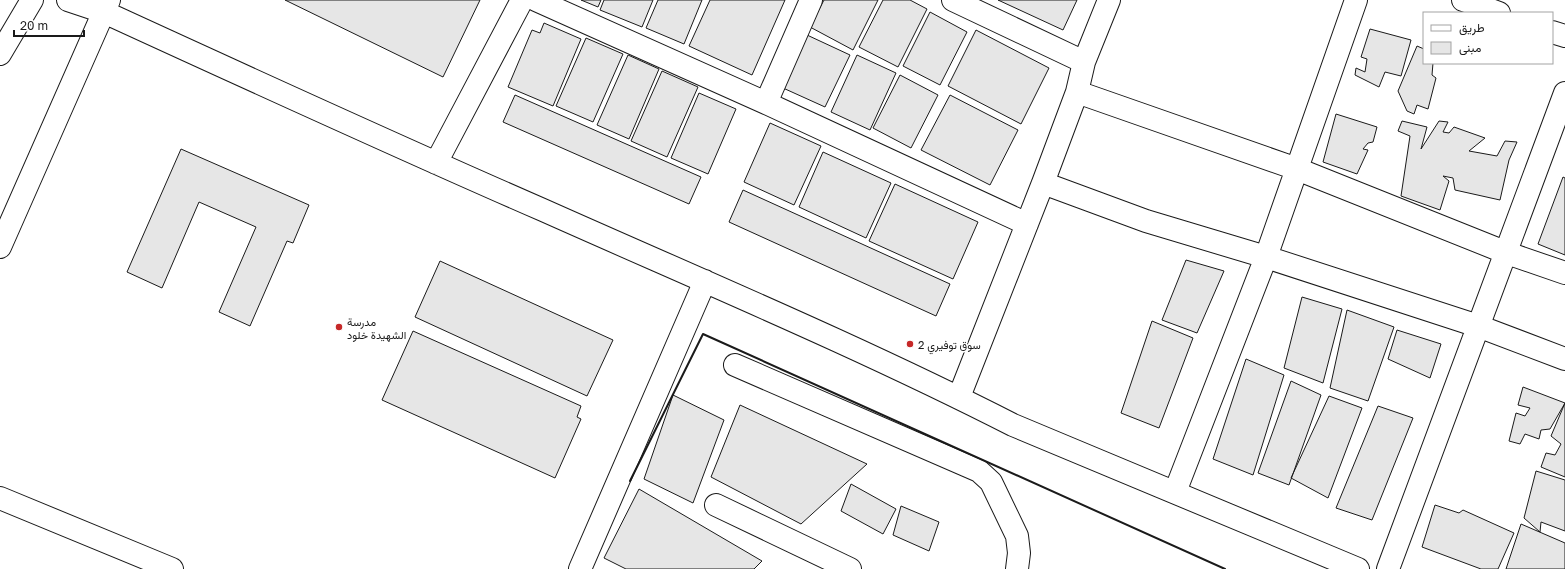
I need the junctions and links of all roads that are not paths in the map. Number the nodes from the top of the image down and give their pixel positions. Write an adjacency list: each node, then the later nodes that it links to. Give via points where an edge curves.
1 (32, 0): 14 (street)
2 (68, 0): 10 (street)
3 (522, 0): 19 (street)
4 (536, 0): 18 (street)
5 (811, 0): 18 (street)
6 (953, 0): 15 (street)
7 (1109, 0): 15 (street)
8 (1356, 0): 20 (street)
9 (1463, 0): 11 (street)
10 (106, 6): 19 (street); 23 (street)
11 (1496, 12)
12 (1553, 32): 13 (street)
13 (1565, 36)
14 (0, 54)
15 (1084, 62): 16 (street)
16 (1077, 92): 20 (street); 21 (street)
17 (1565, 93): 24 (street)
18 (766, 103): 22 (street)
19 (436, 163): 27 (street)
20 (1297, 169): 24 (street); 25 (street)
21 (1043, 183): 22 (street); 25 (street, via 1146,221)
22 (1027, 224): 31 (street)
23 (0, 247)
24 (1507, 253): 26 (street); 28 (street)
25 (1266, 257): 28 (street); 32 (street)
26 (1565, 273)
27 (705, 281): 31 (street); 36 (street)
28 (1478, 326): 29 (street); 40 (street)
29 (1565, 359)
30 (735, 365): 38 (street, via 979,470 991,482 1017,536 1020,553)
31 (959, 397): 32 (street, via 1013,425)
32 (1175, 492): 39 (street)
33 (0, 498): 35 (street)
34 (716, 505): 37 (street)
35 (172, 569)
36 (580, 569)
37 (850, 569)
38 (1017, 569)
39 (1358, 569)
40 (1388, 569)

